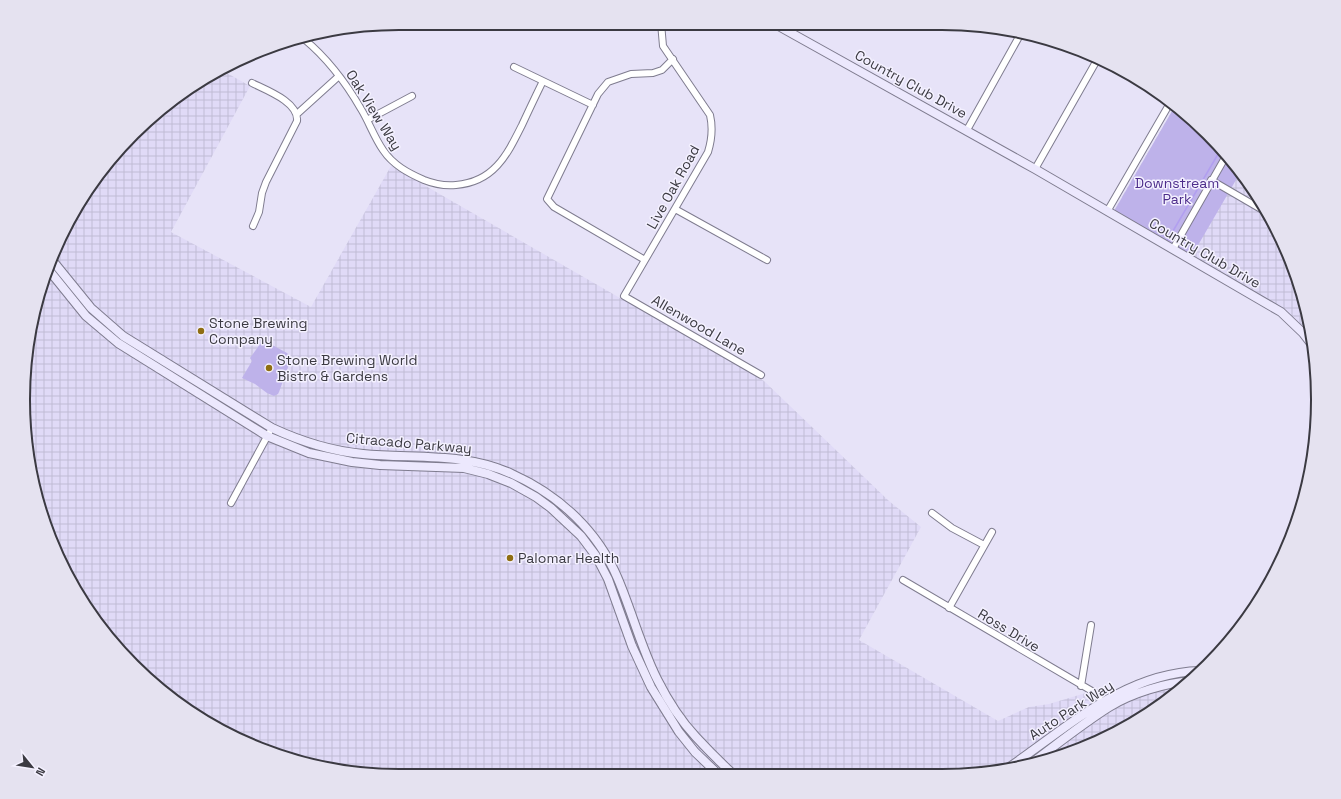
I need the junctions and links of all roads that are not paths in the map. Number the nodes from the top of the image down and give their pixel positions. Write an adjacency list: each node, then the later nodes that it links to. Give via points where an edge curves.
1 (662, 30): 5 (street, Live Oak Road, via 663,46)
2 (786, 30): 16 (main road, Country Club Drive)
3 (1018, 38): 16 (street)
4 (307, 42): 8 (street, Oak View Way)
5 (673, 59): 12 (street, via 662,70 631,74 608,82); 21 (street, Live Oak Road, via 710,115 712,129 708,152)
6 (1095, 63): 18 (street)
7 (514, 67): 9 (street)
8 (339, 76): 14 (street); 15 (street, Oak View Way)
9 (543, 81): 12 (street); 15 (street, Oak View Way, via 509,152 479,180 463,184 446,186 406,172 383,150)
10 (252, 83): 14 (street, via 291,105)
11 (412, 96): 15 (street)
12 (593, 105): 25 (street, via 548,199 554,207)
13 (1167, 107): 22 (street)
14 (297, 114): 23 (street, via 297,121 266,182)
15 (367, 120)
16 (967, 130): 18 (main road, Country Club Drive)
17 (1223, 161): 19 (street)
18 (1035, 168): 22 (main road, Country Club Drive)
19 (1212, 180): 20 (street); 24 (street)
20 (1256, 206)
21 (675, 209): 25 (street, Live Oak Road); 26 (street)
22 (1108, 210): 24 (main road, Country Club Drive)
23 (253, 226)
24 (1173, 249): 30 (main road, Country Club Drive, via 1281,312)
25 (645, 260): 29 (street, Live Oak Road)
26 (767, 260)
27 (56, 265): 32 (main road, Citracado Parkway, via 91,308 123,336)
28 (52, 274): 33 (main road, Citracado Parkway, via 80,309 118,344)
29 (624, 296): 31 (street, Allenwood Lane)
30 (1305, 335)
31 (762, 375)
32 (272, 428): 33 (street); 48 (main road, Citracado Parkway, via 315,444 351,453 452,458 478,462 526,480 553,497 598,543 612,565 647,657 672,705 695,736)
33 (267, 436): 34 (street); 47 (main road, Citracado Parkway, via 310,453 352,462 464,468 488,474 536,496 581,536 596,556 608,579 632,646 651,687 679,732)
34 (231, 503)
35 (932, 513): 37 (street, via 952,528)
36 (992, 532): 37 (street)
37 (984, 545): 39 (street)
38 (903, 580): 39 (street, Ross Drive)
39 (949, 608): 43 (street, Ross Drive)
40 (1091, 625): 43 (street)
41 (1190, 672): 44 (main road, Auto Park Way, via 1144,682)
42 (1179, 682): 45 (main road, Auto Park Way, via 1150,689 1110,706)
43 (1081, 686): 44 (street, Ross Drive, via 1096,694)
44 (1102, 702): 46 (main road, Auto Park Way)
45 (1044, 754)
46 (1018, 761)
47 (713, 769)
48 (728, 769)

